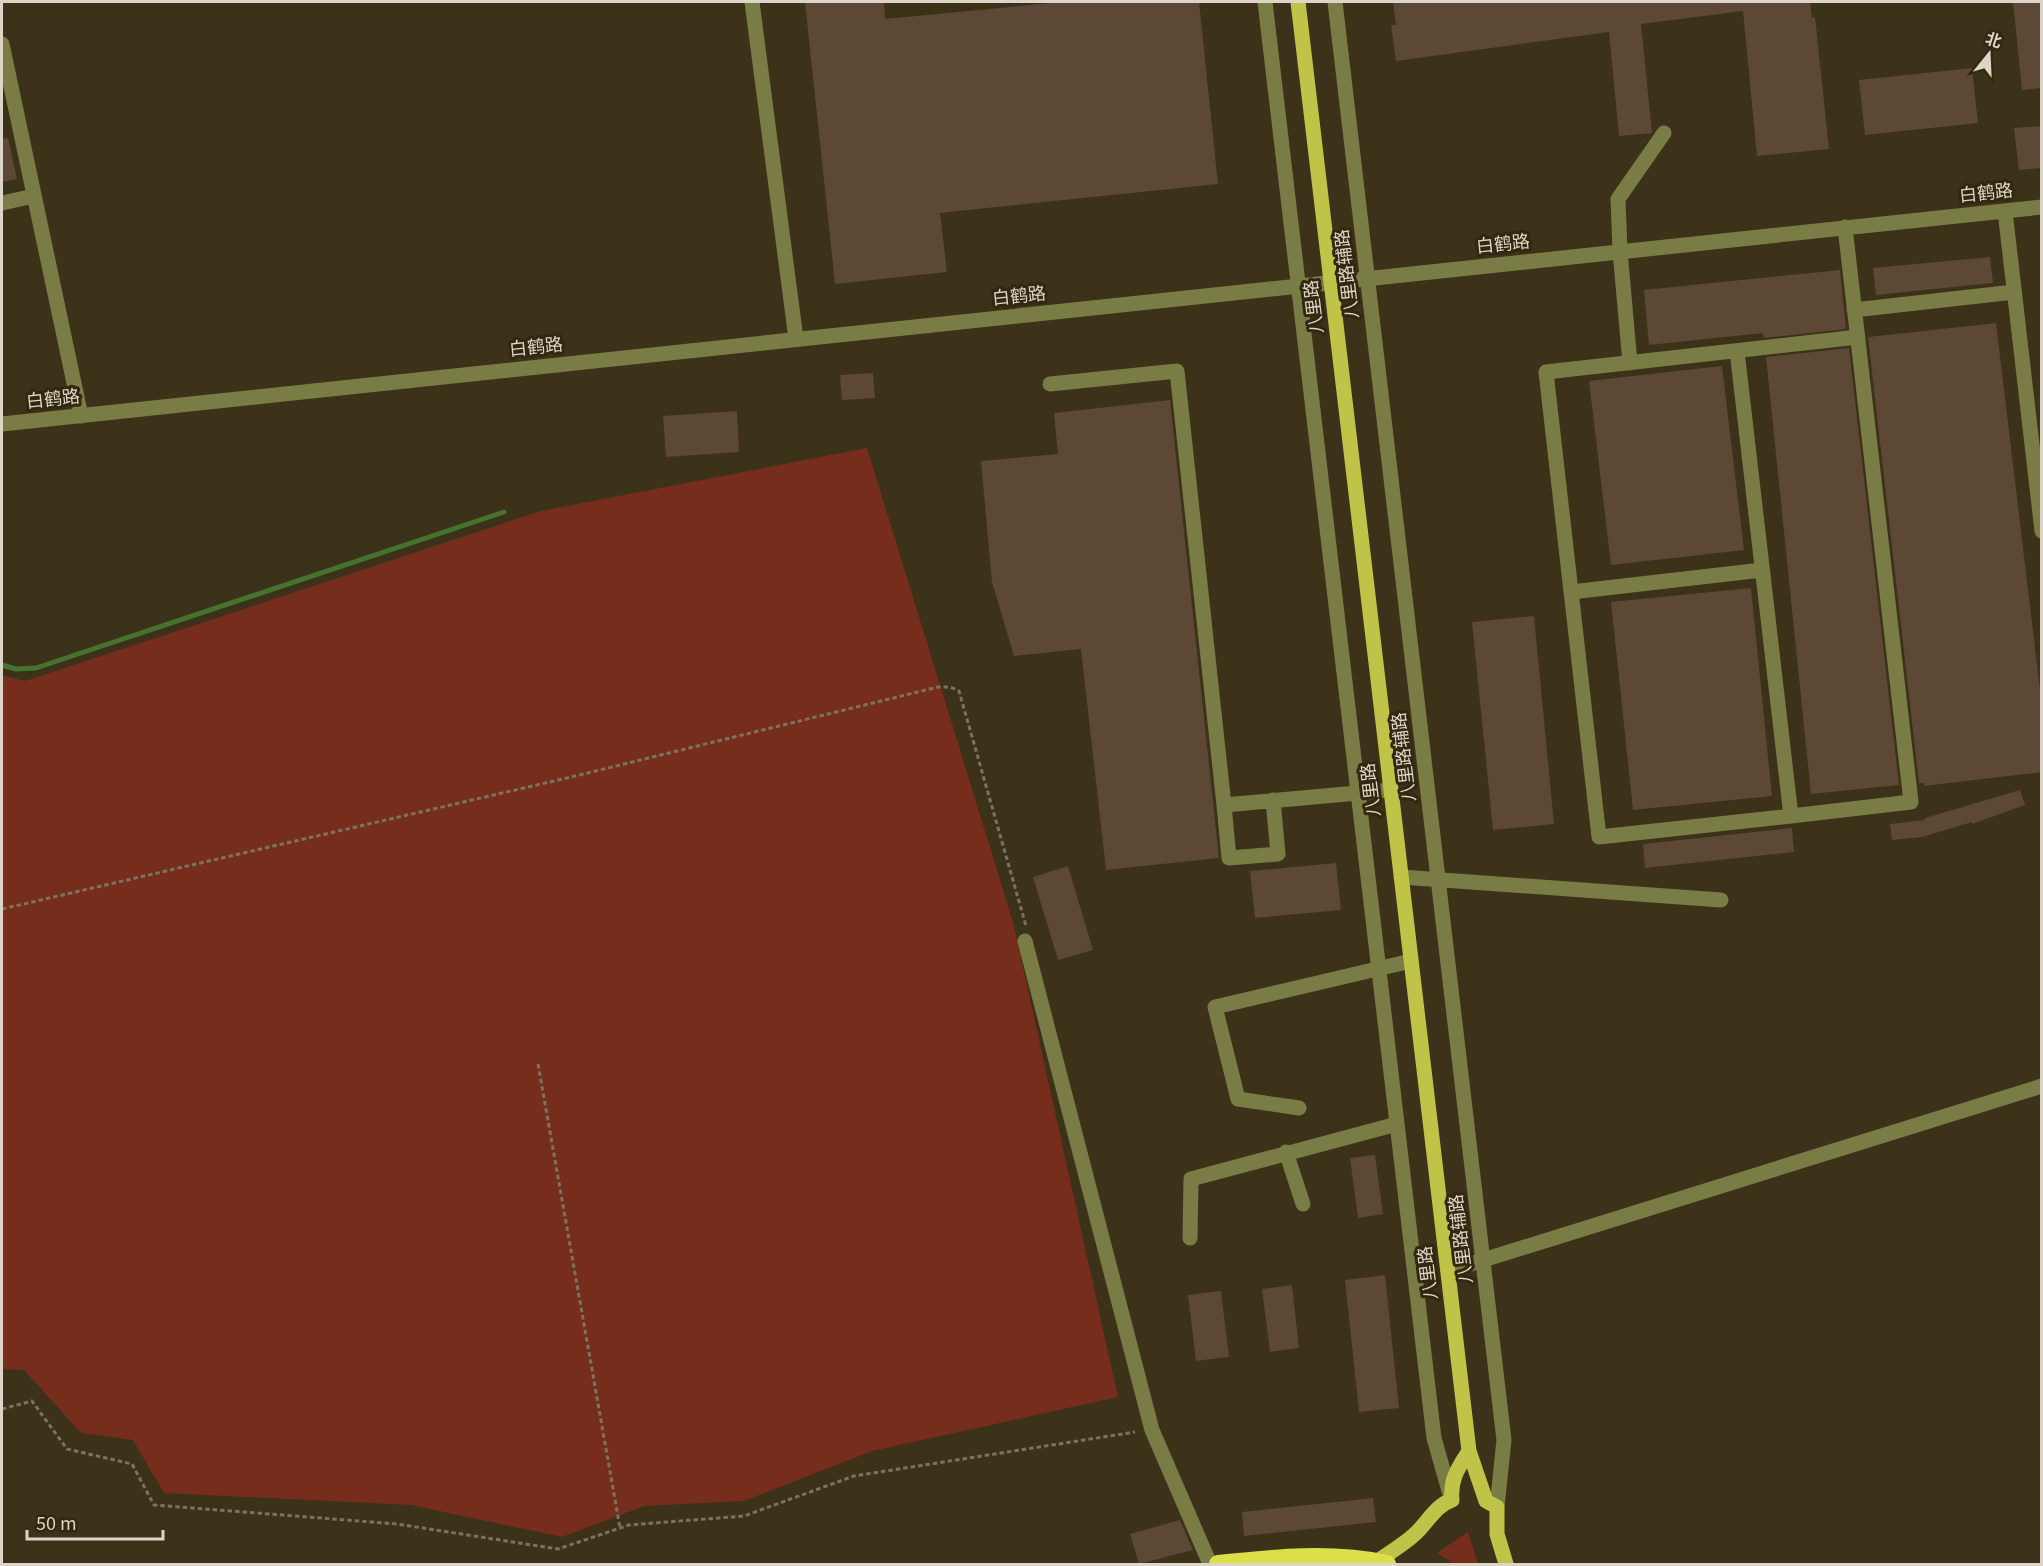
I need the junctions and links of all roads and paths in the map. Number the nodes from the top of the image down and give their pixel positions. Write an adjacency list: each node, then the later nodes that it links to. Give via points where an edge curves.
1 (752, 2): 19 (street)
2 (1265, 2): 15 (street)
3 (1298, 2): 14 (main road, 八里路)
4 (1335, 2): 13 (street, 八里路辅路)
5 (2, 44): 7 (street)
6 (1664, 133): 12 (street, via 1618,200)
7 (34, 196): 8 (street); 23 (street)
8 (2, 203)
9 (2042, 207): 10 (street, 白鹤路)
10 (2005, 211): 11 (street, 白鹤路); 16 (street)
11 (1845, 227): 12 (street, 白鹤路); 17 (street)
12 (1620, 251): 13 (street, 白鹤路); 21 (street)
13 (1367, 278): 14 (street, 白鹤路); 34 (street, 八里路辅路)
14 (1331, 282): 15 (street, 白鹤路); 28 (main road, 八里路)
15 (1298, 285): 19 (street, 白鹤路); 29 (street)
16 (2014, 292): 17 (street); 25 (street)
17 (1854, 310): 18 (street)
18 (1858, 338): 20 (street); 32 (street, via 1911,802)
19 (796, 339): 23 (street, 白鹤路)
20 (1737, 351): 21 (street); 26 (street)
21 (1630, 363): 27 (street, via 1545,372)
22 (1050, 384): 31 (street, via 1177,371)
23 (81, 416): 24 (street, 白鹤路)
24 (2, 424)
25 (2042, 531)
26 (1762, 570): 27 (street); 32 (street)
27 (1571, 592): 32 (street, via 1599,837)
28 (1391, 790): 29 (street); 33 (main road, 八里路)
29 (1358, 793): 30 (street); 39 (street)
30 (1273, 800): 31 (street); 31 (street, via 1278,854 1229,858)
31 (1224, 805)
32 (1791, 816)
33 (1401, 877): 34 (street); 38 (main road, 八里路)
34 (1438, 879): 35 (street); 47 (street, 八里路辅路)
35 (1722, 900)
36 (2, 909): 37 (path, via 950,687 959,691 1026,926)
37 (1025, 941): 50 (street)
38 (1411, 961): 39 (street); 48 (main road, 八里路)
39 (1379, 969): 42 (street, via 1215,1007 1238,1099); 43 (street)
40 (538, 1064): 54 (path)
41 (2042, 1086): 47 (street)
42 (1299, 1108)
43 (1397, 1124): 44 (street); 52 (street, via 1434,1438)
44 (1286, 1152): 45 (street); 46 (street, via 1191,1179)
45 (1303, 1204)
46 (1190, 1238)
47 (1483, 1260): 48 (street); 53 (street, 八里路辅路, via 1504,1440)
48 (1448, 1271): 51 (main road, 八里路)
49 (2, 1409): 54 (path, via 32,1401 67,1449 132,1464 154,1505 398,1524 558,1549)
50 (1152, 1430): 54 (path, via 854,1476 744,1516); 56 (street)
51 (1469, 1451): 52 (main road, via 1456,1471); 53 (main road, 八里路, via 1486,1501)
52 (1452, 1500): 55 (main road, via 1441,1504)
53 (1497, 1507): 58 (main road, via 1497,1533)
54 (620, 1528)
55 (1382, 1563): 57 (highway, via 1271,1558)
56 (1210, 1564)
57 (1218, 1564)
58 (1506, 1564)

